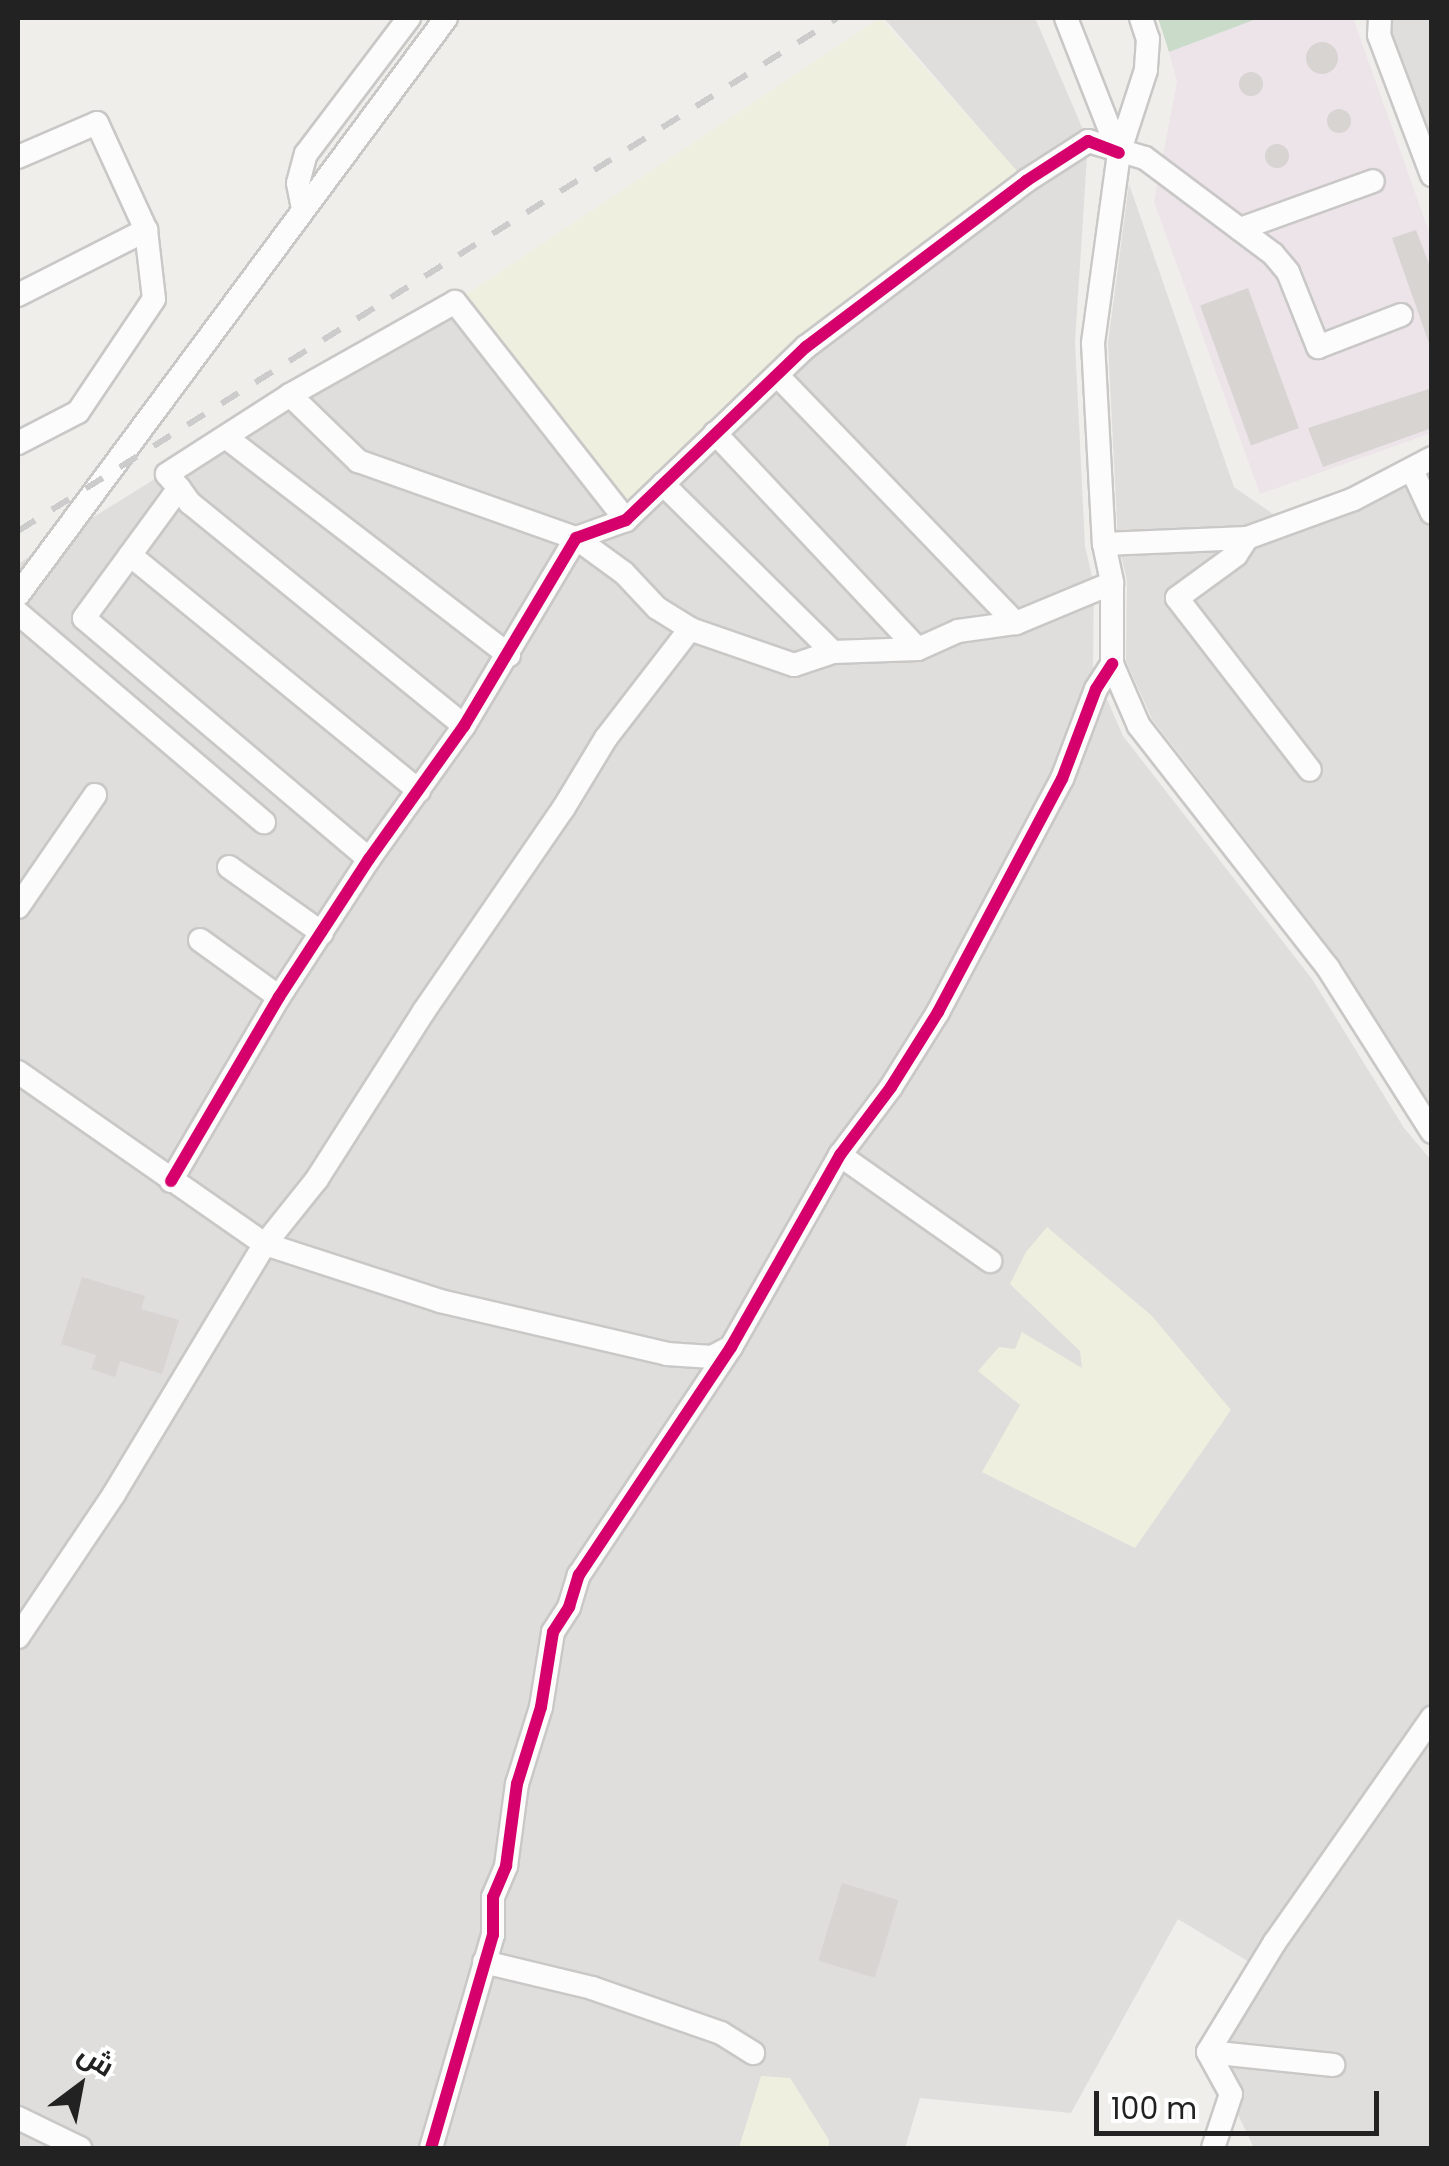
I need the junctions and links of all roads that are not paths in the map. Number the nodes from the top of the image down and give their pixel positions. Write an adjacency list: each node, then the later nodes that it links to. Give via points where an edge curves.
1 (409, 18): 10 (street, via 306,154 298,183)
2 (446, 18): 10 (street)
3 (1066, 18): 6 (street)
4 (1141, 18): 6 (street, via 1146,70)
5 (1380, 18): 8 (street, via 1380,35)
6 (1119, 154): 11 (street, via 1146,158); 15 (street, via 1088,141 932,252); 27 (street, via 1094,343)
7 (18, 158): 12 (street, via 97,123)
8 (1432, 175)
9 (1374, 182): 11 (street)
10 (303, 210): 30 (street)
11 (1240, 229): 14 (street, via 1288,272 1318,347)
12 (146, 230): 13 (street); 19 (street, via 154,299 78,412)
13 (18, 294)
14 (1401, 315)
15 (777, 375): 17 (street); 32 (street)
16 (290, 395): 18 (street); 24 (street, via 454,302); 25 (street, via 358,461)
17 (715, 433): 21 (street); 34 (street)
18 (228, 438): 22 (street, via 167,474); 36 (street)
19 (18, 443)
20 (1422, 464): 23 (street); 26 (street, via 1354,499)
21 (662, 484): 24 (street); 35 (street)
22 (178, 488): 28 (street); 38 (street)
23 (1432, 513)
24 (626, 520): 25 (street)
25 (576, 538): 33 (street); 36 (street)
26 (1247, 538): 27 (street); 39 (street, via 1236,555 1177,598)
27 (1104, 544): 29 (street)
28 (130, 555): 40 (street); 43 (street, via 84,618)
29 (1112, 583): 32 (street); 37 (street)
30 (18, 595)
31 (18, 612): 42 (street)
32 (1016, 624): 34 (street, via 958,631)
33 (690, 629): 35 (street, via 794,665); 53 (street, via 606,738 318,1178)
34 (918, 649): 35 (street)
35 (833, 652)
36 (510, 655): 38 (street)
37 (1112, 664): 50 (street, via 1140,726 1328,968); 51 (street, via 1062,779 938,1012)
38 (464, 726): 40 (street)
39 (1310, 770)
40 (419, 791): 43 (street)
41 (94, 795): 45 (street)
42 (264, 822)
43 (368, 859): 46 (street)
44 (229, 868): 46 (street)
45 (18, 907)
46 (322, 933): 48 (street)
47 (200, 940): 48 (street)
48 (279, 998): 52 (street)
49 (18, 1072): 52 (street)
50 (1432, 1132)
51 (840, 1155): 54 (street); 55 (street)
52 (170, 1182): 53 (street)
53 (265, 1244): 55 (street, via 440,1300 667,1354 712,1357); 56 (street, via 114,1494)
54 (990, 1261)
55 (731, 1347): 58 (street, via 579,1575 553,1632)
56 (18, 1637)
57 (1432, 1718): 59 (street, via 1275,1942)
58 (484, 1962): 60 (street, via 592,1988 720,2033); 64 (street)
59 (1208, 2052): 61 (street); 65 (street, via 1231,2094)
60 (753, 2053)
61 (1333, 2065)
62 (18, 2118): 63 (street)
63 (80, 2148)
64 (431, 2148)
65 (1213, 2148)

